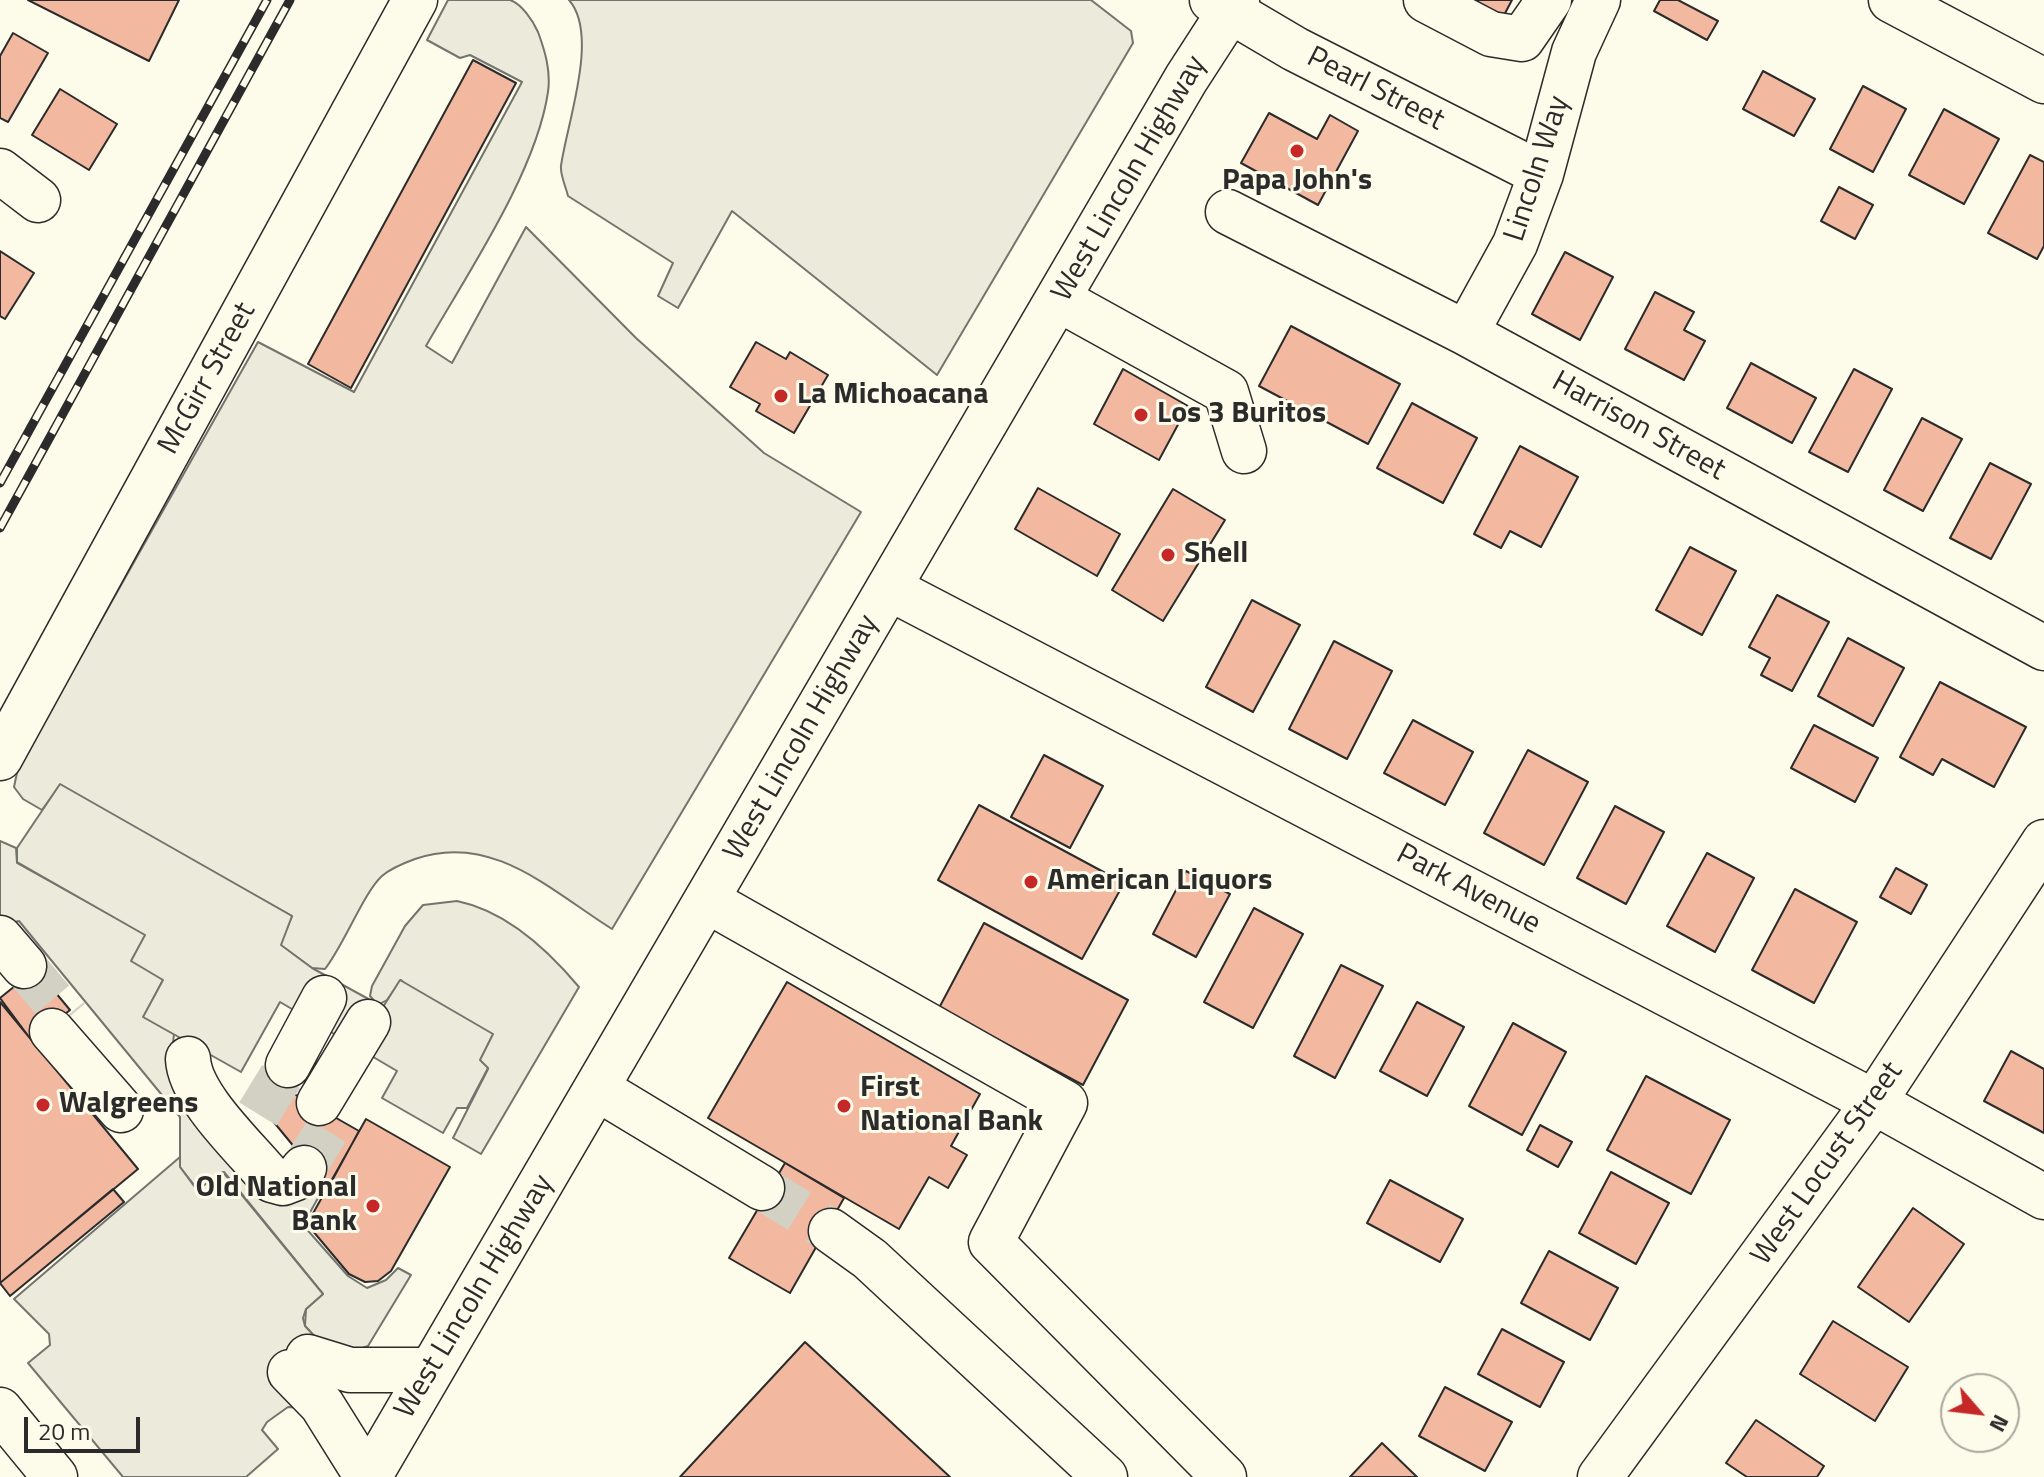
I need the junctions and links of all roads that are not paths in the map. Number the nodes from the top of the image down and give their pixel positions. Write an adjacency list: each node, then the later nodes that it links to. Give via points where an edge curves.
1 (415, 0): 17 (street, McGirr Street)
2 (1426, 0): 3 (street, via 1491,34 1522,39)
3 (1549, 0)
4 (1598, 0): 9 (street, Lincoln Way, via 1574,52)
5 (1891, 0): 7 (street)
6 (1226, 4): 9 (street, Pearl Street, via 1295,49); 12 (street, West Lincoln Highway)
7 (2044, 81)
8 (0, 171): 10 (street)
9 (1541, 174): 13 (street, Lincoln Way, via 1515,244)
10 (38, 200)
11 (1228, 212): 13 (street, Harrison Street)
12 (1060, 300): 14 (street, via 1226,392); 15 (street, West Lincoln Highway)
13 (1466, 333): 16 (street, Harrison Street)
14 (1244, 451)
15 (889, 588): 19 (street, West Lincoln Highway); 25 (street, Park Avenue)
16 (2044, 648)
17 (0, 758)
18 (2044, 842): 25 (street, West Locust Street)
19 (708, 901): 22 (street, West Lincoln Highway); 35 (street, via 1065,1103 991,1242)
20 (60, 1024): 24 (street)
21 (188, 1059): 26 (street, via 189,1071)
22 (598, 1089): 27 (street); 30 (street, West Lincoln Highway)
23 (312, 1092): 23 (street, via 356,1016)
24 (124, 1098)
25 (1874, 1102): 28 (street, Park Avenue); 36 (street, West Locust Street)
26 (256, 1133)
27 (762, 1188)
28 (2044, 1197)
29 (831, 1231): 34 (street, via 870,1259)
30 (429, 1370): 33 (street, West Lincoln Highway); 33 (street, via 299,1364)
31 (0, 1410): 32 (street)
32 (55, 1477)
33 (368, 1477)
34 (1105, 1477)
35 (1224, 1477)
36 (1600, 1477)

